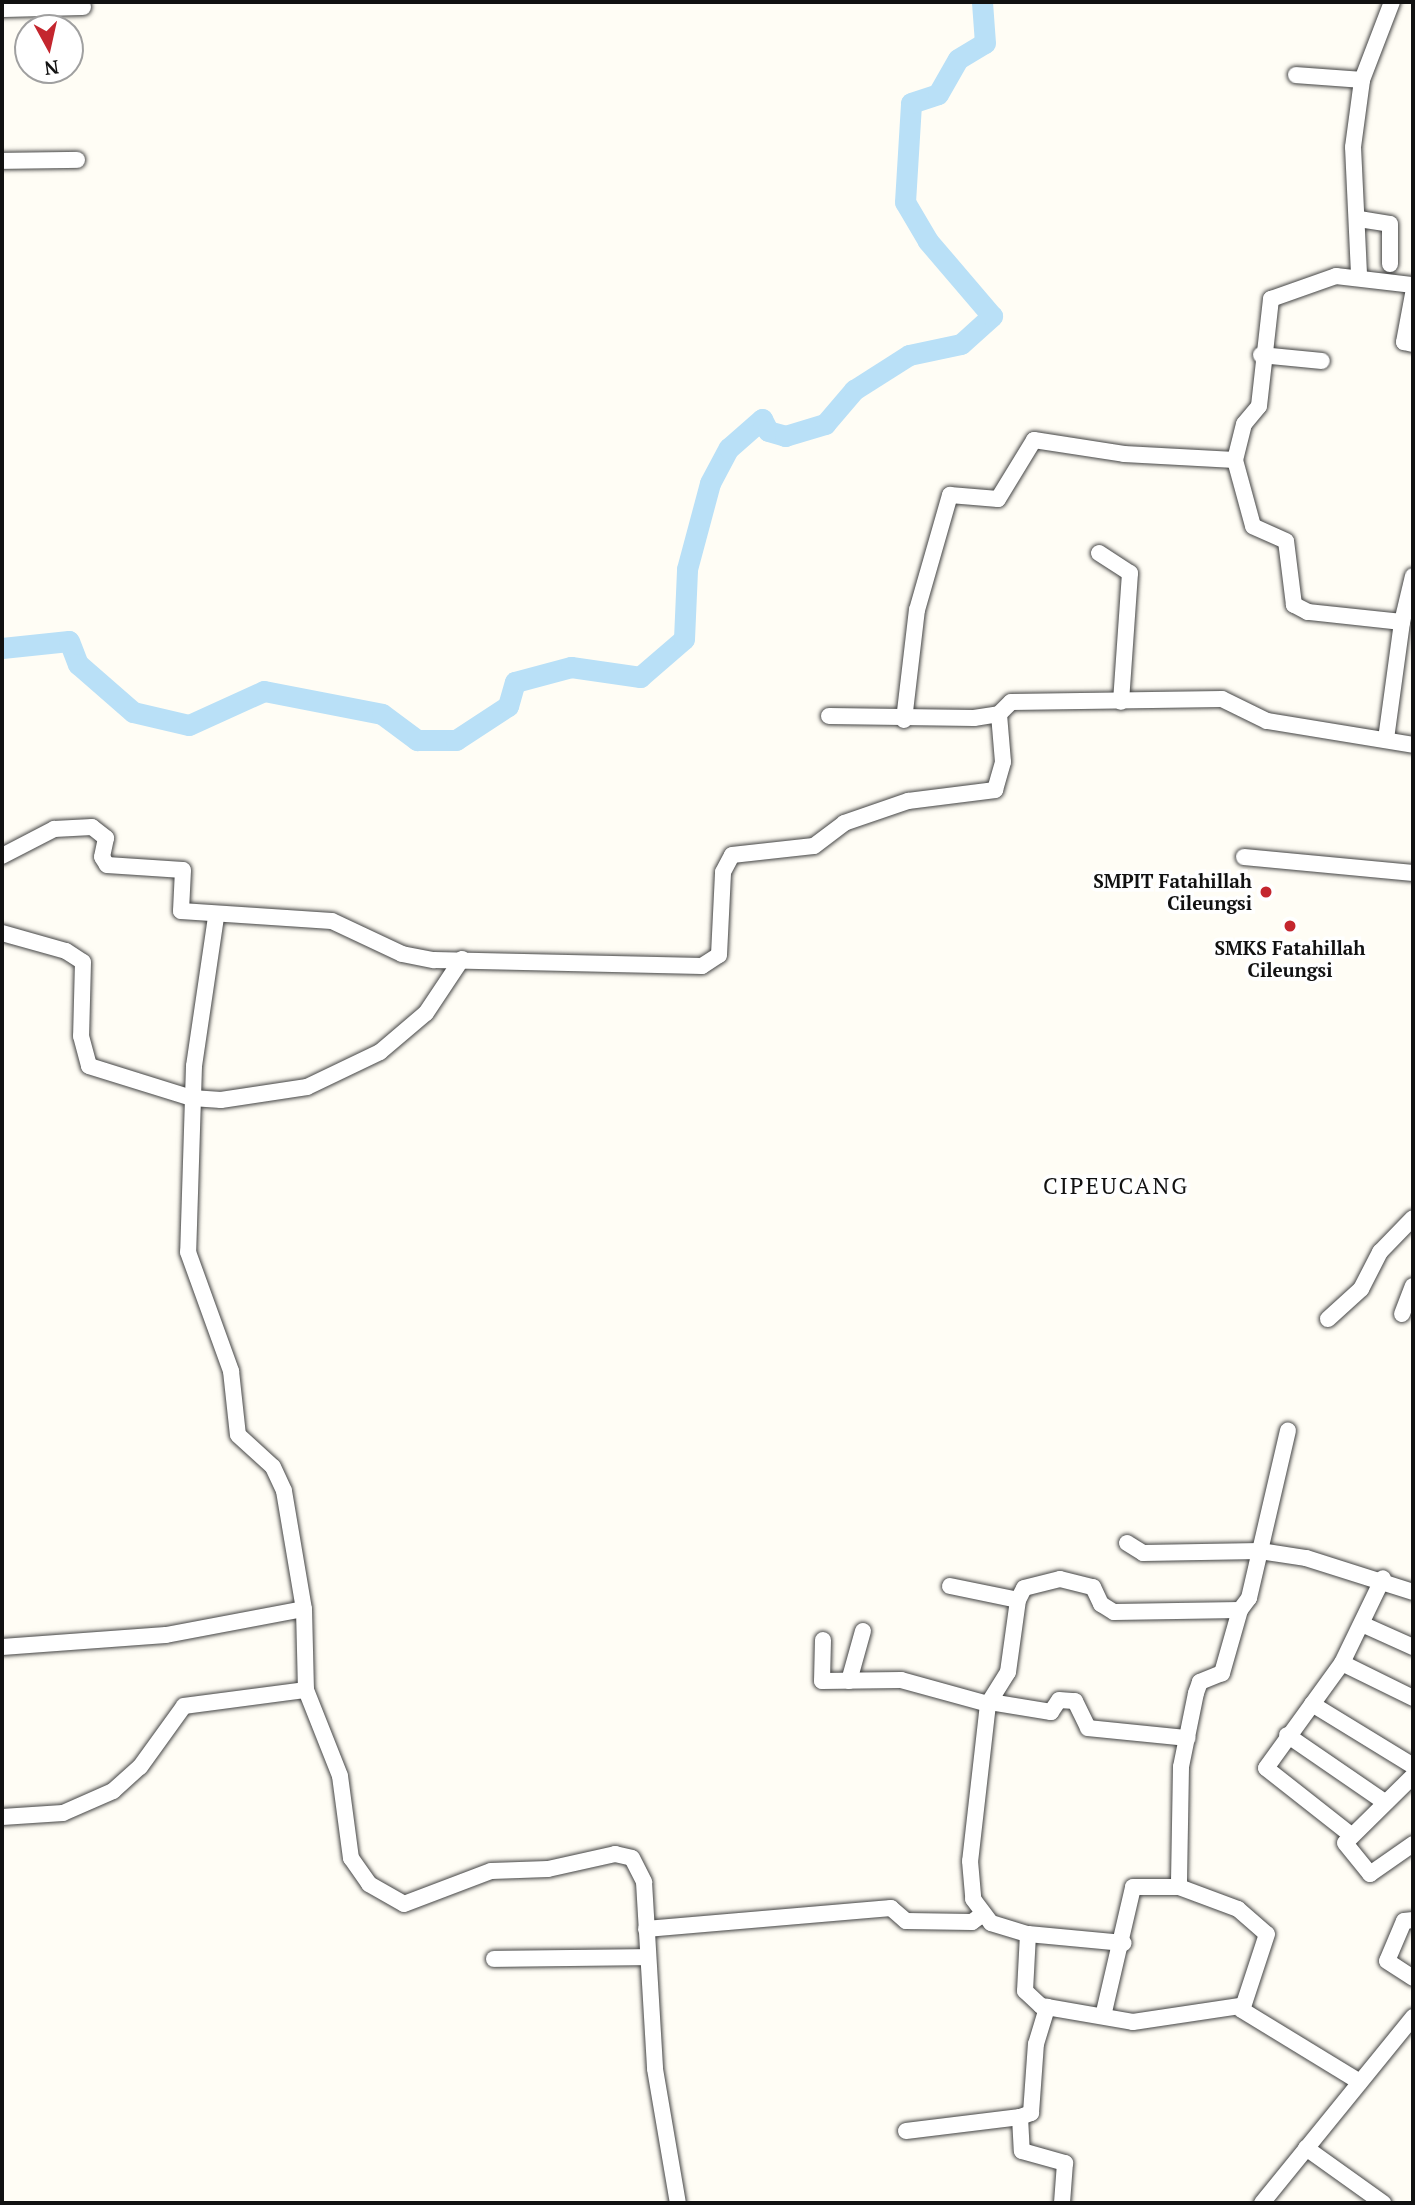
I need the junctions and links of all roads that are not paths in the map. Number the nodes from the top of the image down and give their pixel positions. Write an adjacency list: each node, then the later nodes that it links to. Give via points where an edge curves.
1 (1392, 2): 5 (street)
2 (83, 7): 3 (street)
3 (2, 9)
4 (1296, 75): 5 (street)
5 (1362, 80): 8 (street, via 1353,147)
6 (2, 160): 7 (street)
7 (77, 160)
8 (1359, 219): 9 (street, via 1391,226); 10 (street)
9 (1390, 264)
10 (1359, 274): 11 (street); 14 (street, via 1271,299)
11 (1413, 285)
12 (1413, 294): 13 (street, via 1404,342)
13 (1413, 344)
14 (1261, 355): 15 (street); 16 (street, via 1259,406 1244,424)
15 (1322, 361)
16 (1235, 460): 19 (street, via 1253,526 1286,541 1294,605 1308,612); 23 (street, via 1124,454 1034,440 998,499 950,495 917,610)
17 (1098, 553): 20 (street, via 1130,573)
18 (1413, 576): 19 (street)
19 (1402, 622): 24 (street)
20 (1121, 702): 21 (street, via 1011,702); 24 (street, via 1222,699 1268,721)
21 (999, 714): 23 (street); 31 (street, via 1003,762 995,790 908,800 844,823 814,846 732,855 723,872 721,946 713,962 683,967)
22 (830, 716): 23 (street)
23 (904, 720)
24 (1386, 739): 25 (street)
25 (1413, 745)
26 (2, 856): 29 (street, via 54,829 92,827 106,838 103,863 181,869 181,911)
27 (1244, 856): 28 (street)
28 (1413, 873)
29 (216, 918): 31 (street, via 332,921 402,954); 32 (street)
30 (2, 933): 32 (street, via 66,951 83,962 81,1036 89,1066)
31 (462, 959): 32 (street, via 407,1032 334,1077 276,1095)
32 (192, 1098): 44 (street, via 189,1263 231,1371 238,1436 273,1467 284,1491)
33 (1413, 1218): 36 (street, via 1380,1252 1361,1289)
34 (1413, 1286): 35 (street)
35 (1402, 1314)
36 (1328, 1319)
37 (1288, 1430): 39 (street)
38 (1127, 1543): 39 (street, via 1143,1553)
39 (1260, 1551): 40 (street); 45 (street)
40 (1383, 1578): 42 (street); 46 (street)
41 (950, 1586): 43 (street)
42 (1413, 1592)
43 (1018, 1601): 45 (street, via 1024,1588 1060,1579 1093,1587 1101,1604 1114,1612); 55 (street, via 1008,1672)
44 (304, 1609): 49 (street, via 166,1635); 53 (street)
45 (1240, 1610): 58 (street, via 1222,1673 1200,1682)
46 (1364, 1625): 50 (street); 51 (street)
47 (863, 1631): 52 (street)
48 (822, 1640): 52 (street, via 818,1678)
49 (2, 1647)
50 (1413, 1647)
51 (1342, 1663): 54 (street); 56 (street)
52 (849, 1681): 55 (street, via 901,1680)
53 (306, 1690): 62 (street, via 184,1706 140,1767 113,1791 63,1813); 68 (street, via 340,1776 351,1858 381,1895 412,1903 491,1871 625,1854 645,1882)
54 (1413, 1698)
55 (989, 1703): 58 (street, via 1051,1712 1059,1700 1075,1701 1088,1728); 66 (street, via 971,1861 973,1899)
56 (1312, 1704): 57 (street); 59 (street)
57 (1287, 1735): 61 (street); 63 (street, via 1266,1773)
58 (1187, 1738): 65 (street)
59 (1413, 1766)
60 (1413, 1776): 61 (street)
61 (1383, 1801): 63 (street)
62 (2, 1817)
63 (1351, 1835): 64 (street, via 1348,1850 1370,1874)
64 (1413, 1844)
65 (1179, 1887): 70 (street, via 1133,1887); 74 (street, via 1238,1909 1267,1934)
66 (983, 1914): 68 (street, via 972,1922 906,1921 893,1908); 69 (street, via 999,1928)
67 (1413, 1920): 73 (street, via 1404,1921 1387,1961)
68 (646, 1929): 71 (street)
69 (1028, 1934): 70 (street); 75 (street, via 1025,1992)
70 (1124, 1943): 76 (street)
71 (647, 1957): 72 (street); 82 (street, via 655,2069)
72 (494, 1959)
73 (1413, 1978)
74 (1240, 2006): 76 (street, via 1133,2022); 78 (street)
75 (1047, 2007): 76 (street); 79 (street, via 1036,2043 1031,2113)
76 (1104, 2012)
77 (1413, 2017): 78 (street)
78 (1360, 2082): 81 (street)
79 (1020, 2116): 80 (street); 83 (street, via 1022,2151 1065,2163)
80 (906, 2131)
81 (1306, 2148): 84 (street); 85 (street)
82 (678, 2203)
83 (1062, 2203)
84 (1262, 2203)
85 (1383, 2203)

